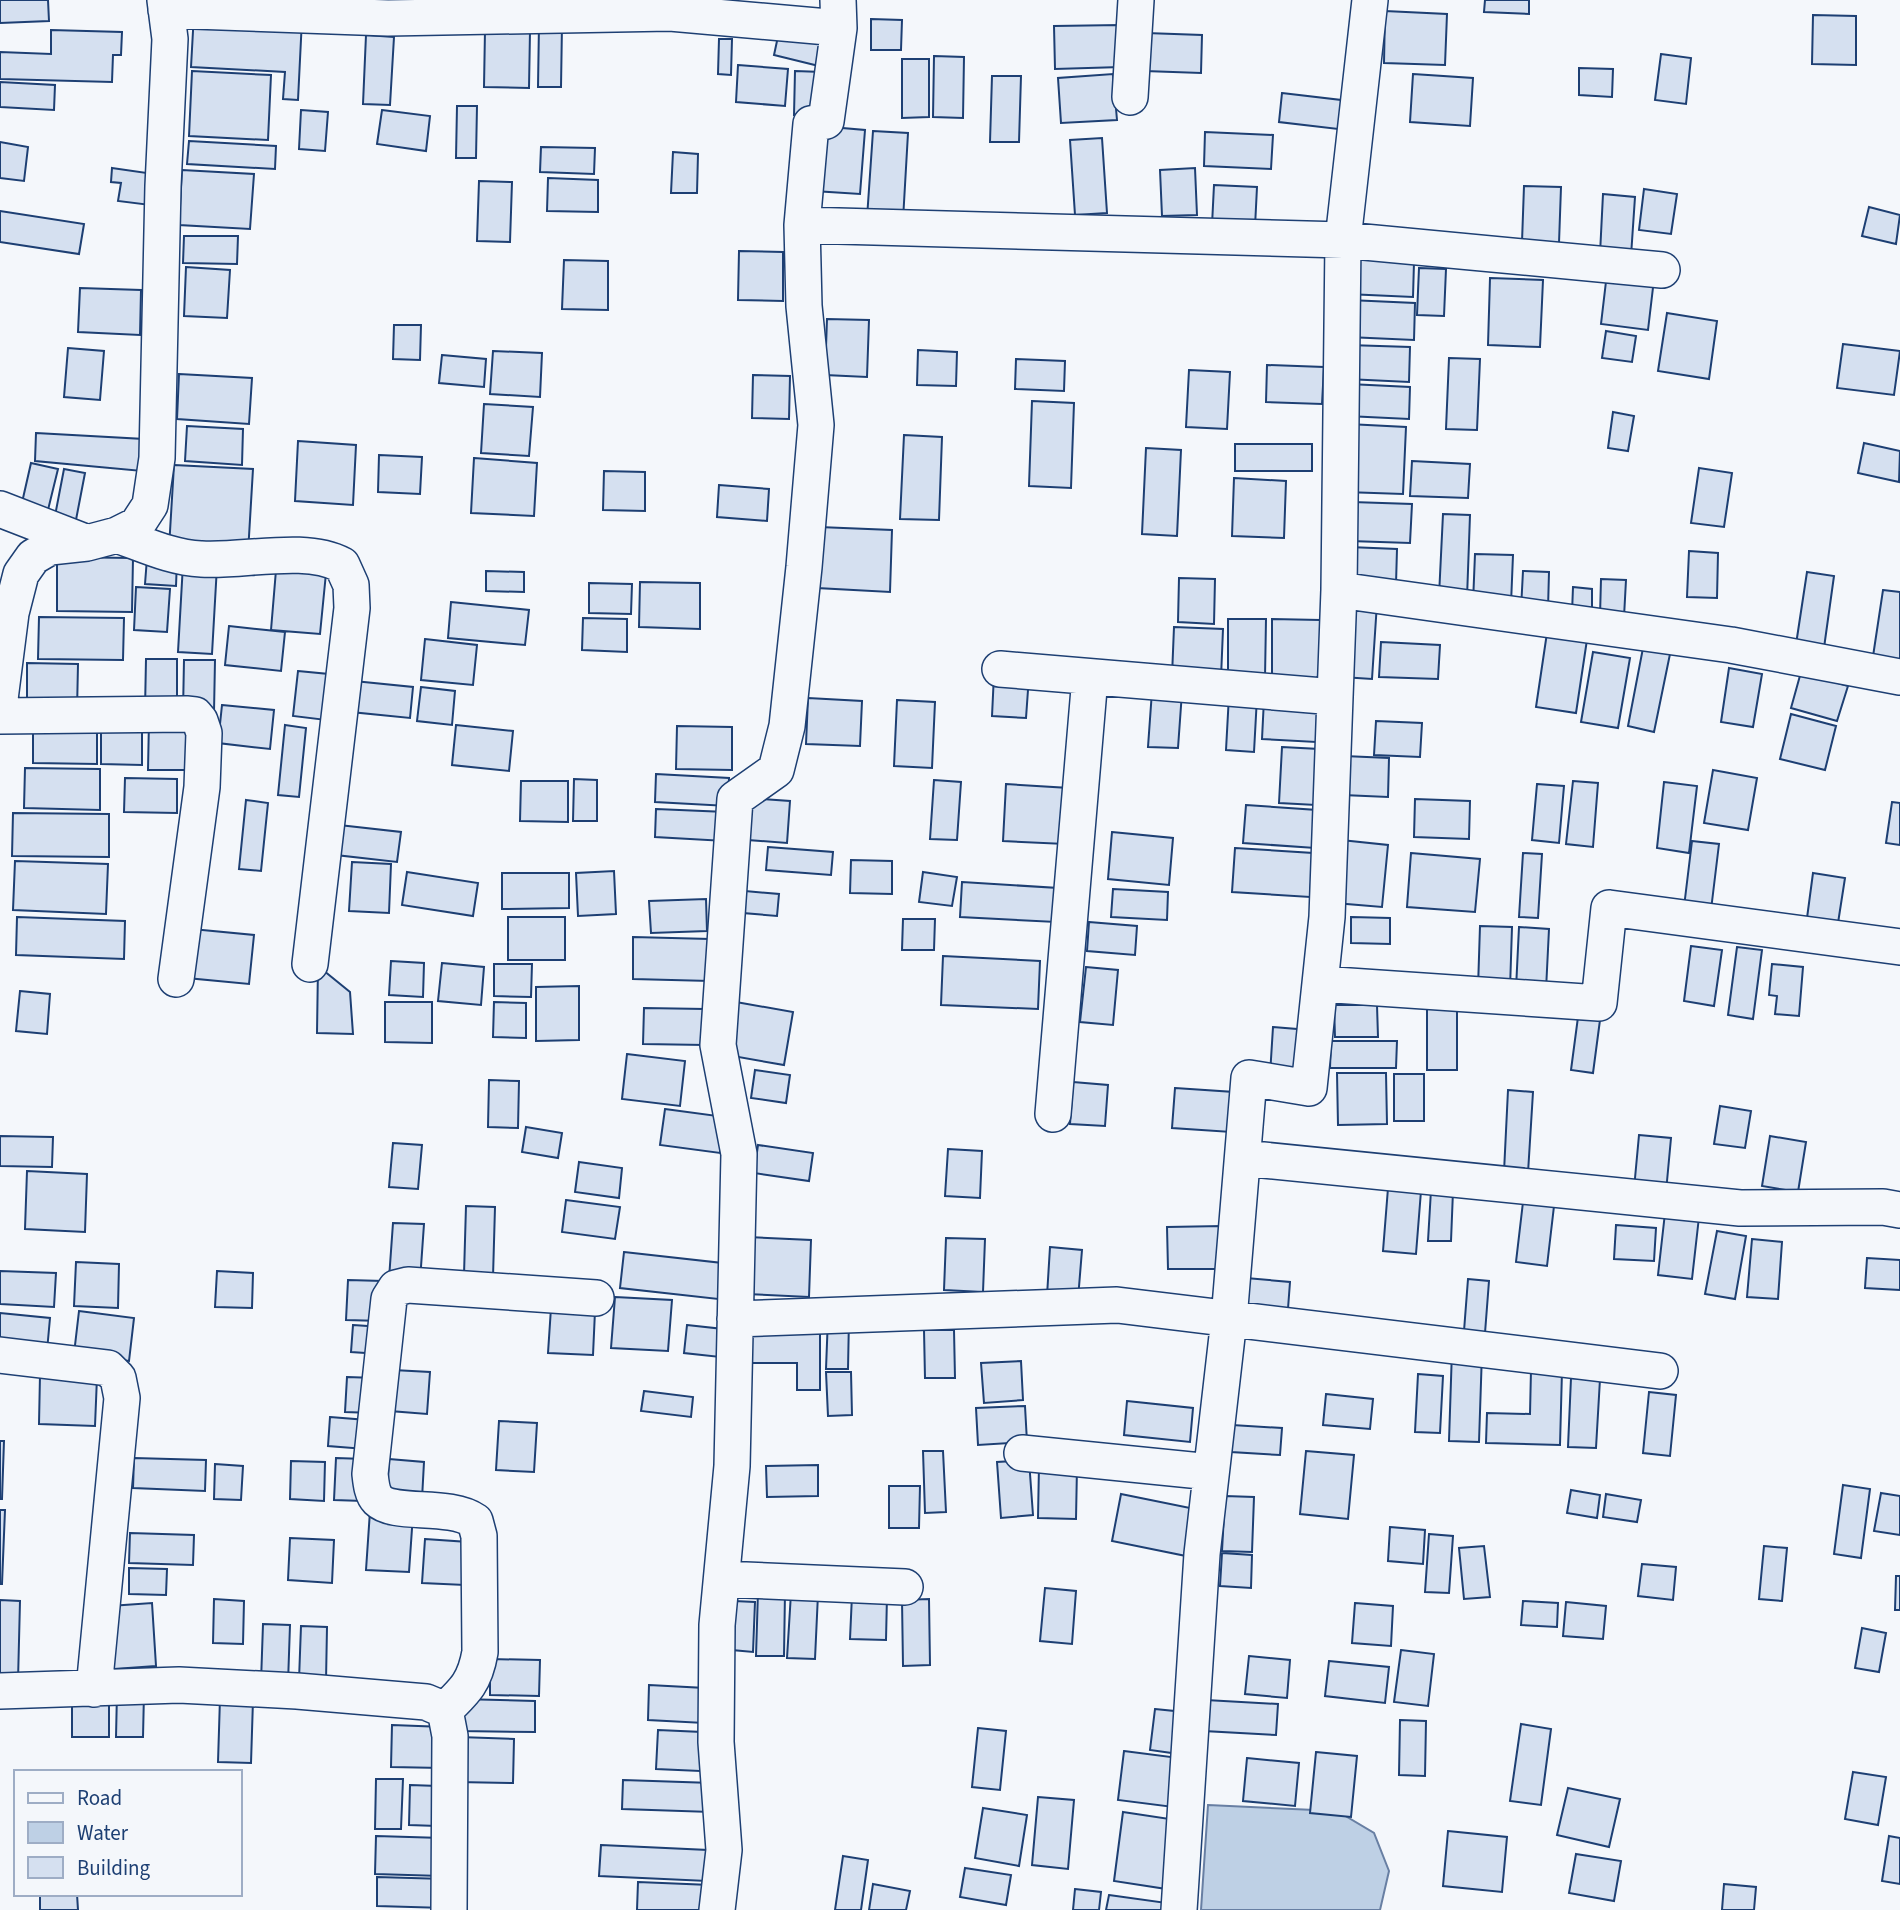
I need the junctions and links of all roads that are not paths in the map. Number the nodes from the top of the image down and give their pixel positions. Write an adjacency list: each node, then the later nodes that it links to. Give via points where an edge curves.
1 (1136, 0): 5 (street)
2 (1370, 0): 7 (street)
3 (166, 5): 4 (street, via 388,18); 10 (street, via 170,39 157,458 150,505 137,525)
4 (838, 14): 6 (street, via 826,121 811,124)
5 (1130, 97)
6 (802, 225): 7 (street); 26 (street, via 804,306 816,425 804,567 787,726 776,770 735,799 718,1032 739,1154)
7 (1343, 240): 8 (street); 11 (street)
8 (1662, 270)
9 (0, 509): 10 (street)
10 (102, 539): 16 (street, via 50,547 33,557 21,575 11,613); 19 (street, via 201,559 317,556 342,565 351,586 352,608)
11 (1339, 590): 14 (street, via 1731,645); 15 (street)
12 (1000, 669): 13 (street)
13 (1090, 677): 15 (street); 22 (street)
14 (1900, 677)
15 (1335, 697): 21 (street)
16 (0, 699)
17 (0, 716): 20 (street, via 186,714 200,721 204,733 202,787)
18 (1900, 947): 21 (street, via 1609,908 1599,1003)
19 (310, 964)
20 (176, 979)
21 (1320, 984): 23 (street, via 1309,1088 1249,1079)
22 (1053, 1114)
23 (1243, 1158): 24 (street, via 1740,1208); 27 (street)
24 (1900, 1210)
25 (596, 1298): 36 (street, via 408,1285 396,1288 389,1299 370,1474 373,1491 379,1501 394,1507 467,1515 475,1521 479,1536 481,1652 471,1684)
26 (735, 1319): 27 (street, via 1117,1305); 32 (street, via 732,1466)
27 (1229, 1319): 29 (street); 31 (street)
28 (0, 1355): 34 (street, via 108,1368 118,1378 122,1398)
29 (1660, 1371)
30 (1022, 1453): 31 (street)
31 (1211, 1472): 39 (street)
32 (722, 1579): 33 (street); 38 (street, via 716,1742 724,1850)
33 (905, 1587)
34 (94, 1689): 35 (street); 36 (street, via 179,1685 297,1691 426,1702)
35 (0, 1691)
36 (445, 1710): 37 (street, via 450,1736)
37 (449, 1910)
38 (716, 1910)
39 (1179, 1910)

